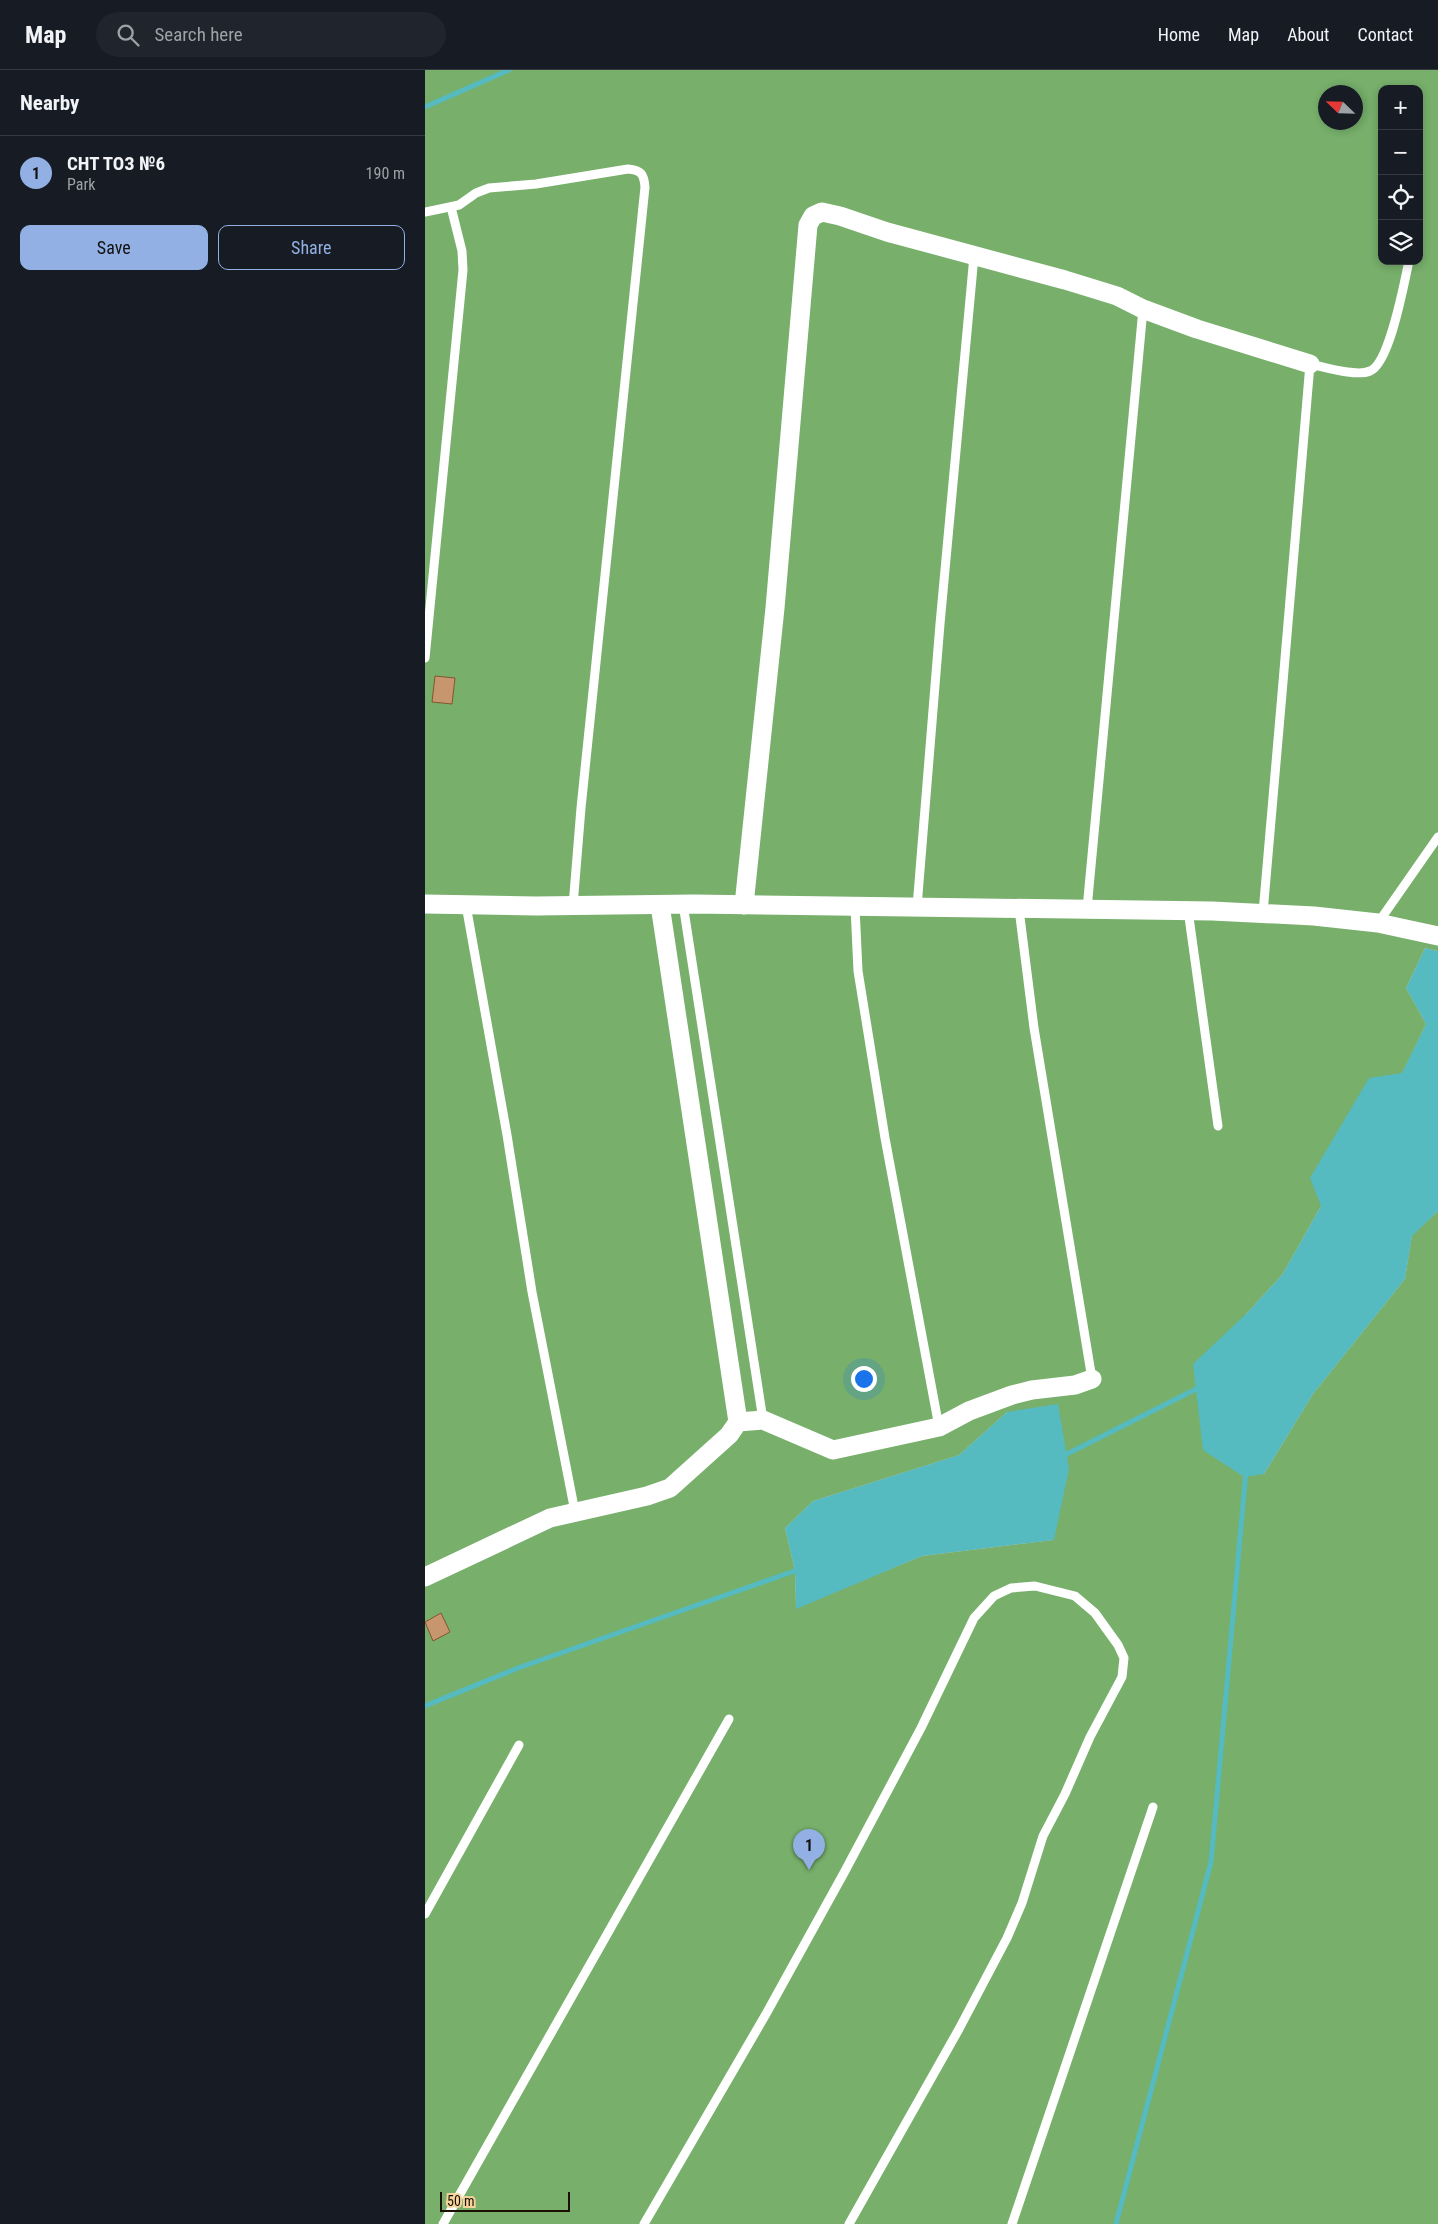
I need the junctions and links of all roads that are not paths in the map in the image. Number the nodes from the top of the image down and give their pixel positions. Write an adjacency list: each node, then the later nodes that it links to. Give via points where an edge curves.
1 (451, 207): 2 (lane); 7 (lane, via 462,251 463,270); 14 (lane, via 476,193 505,186 628,170 637,170 644,178)
2 (425, 212)
3 (974, 256): 5 (street, via 1082,285 1117,296); 13 (street, via 822,212 813,216 808,225 775,608); 16 (lane)
4 (1408, 265): 6 (lane, via 1390,338 1378,366 1369,372 1358,373)
5 (1143, 309): 6 (street); 18 (lane)
6 (1310, 364): 20 (lane)
7 (425, 658)
8 (1438, 837): 21 (lane)
9 (425, 904): 11 (street)
10 (683, 904): 12 (street); 13 (street); 25 (lane)
11 (466, 905): 14 (street); 28 (lane, via 532,1292)
12 (661, 905): 14 (street); 26 (street)
13 (744, 905): 15 (street)
14 (573, 906)
15 (855, 907): 16 (street); 27 (lane, via 858,971 885,1138)
16 (917, 908): 17 (street)
17 (1019, 909): 18 (street); 24 (lane, via 1034,1028)
18 (1087, 909): 19 (street)
19 (1187, 910): 20 (street); 23 (lane)
20 (1263, 913): 21 (street)
21 (1378, 923): 22 (street)
22 (1438, 936)
23 (1218, 1126)
24 (1092, 1378): 27 (street, via 1075,1385 1011,1395)
25 (763, 1420): 26 (street); 27 (street, via 833,1450)
26 (737, 1422): 28 (street, via 729,1435 670,1488)
27 (939, 1427)
28 (575, 1512): 29 (street, via 550,1518)
29 (425, 1576)
30 (729, 1719): 34 (lane)
31 (519, 1745): 33 (lane)
32 (1153, 1807): 37 (lane)
33 (425, 1914)
34 (443, 2224)
35 (643, 2224): 36 (lane, via 845,1871 921,1728 974,1618 994,1596 1011,1588 1035,1586 1075,1596 1095,1613 1118,1645 1124,1658 1122,1677 1043,1836 1007,1938)
36 (849, 2224)
37 (1012, 2224)

